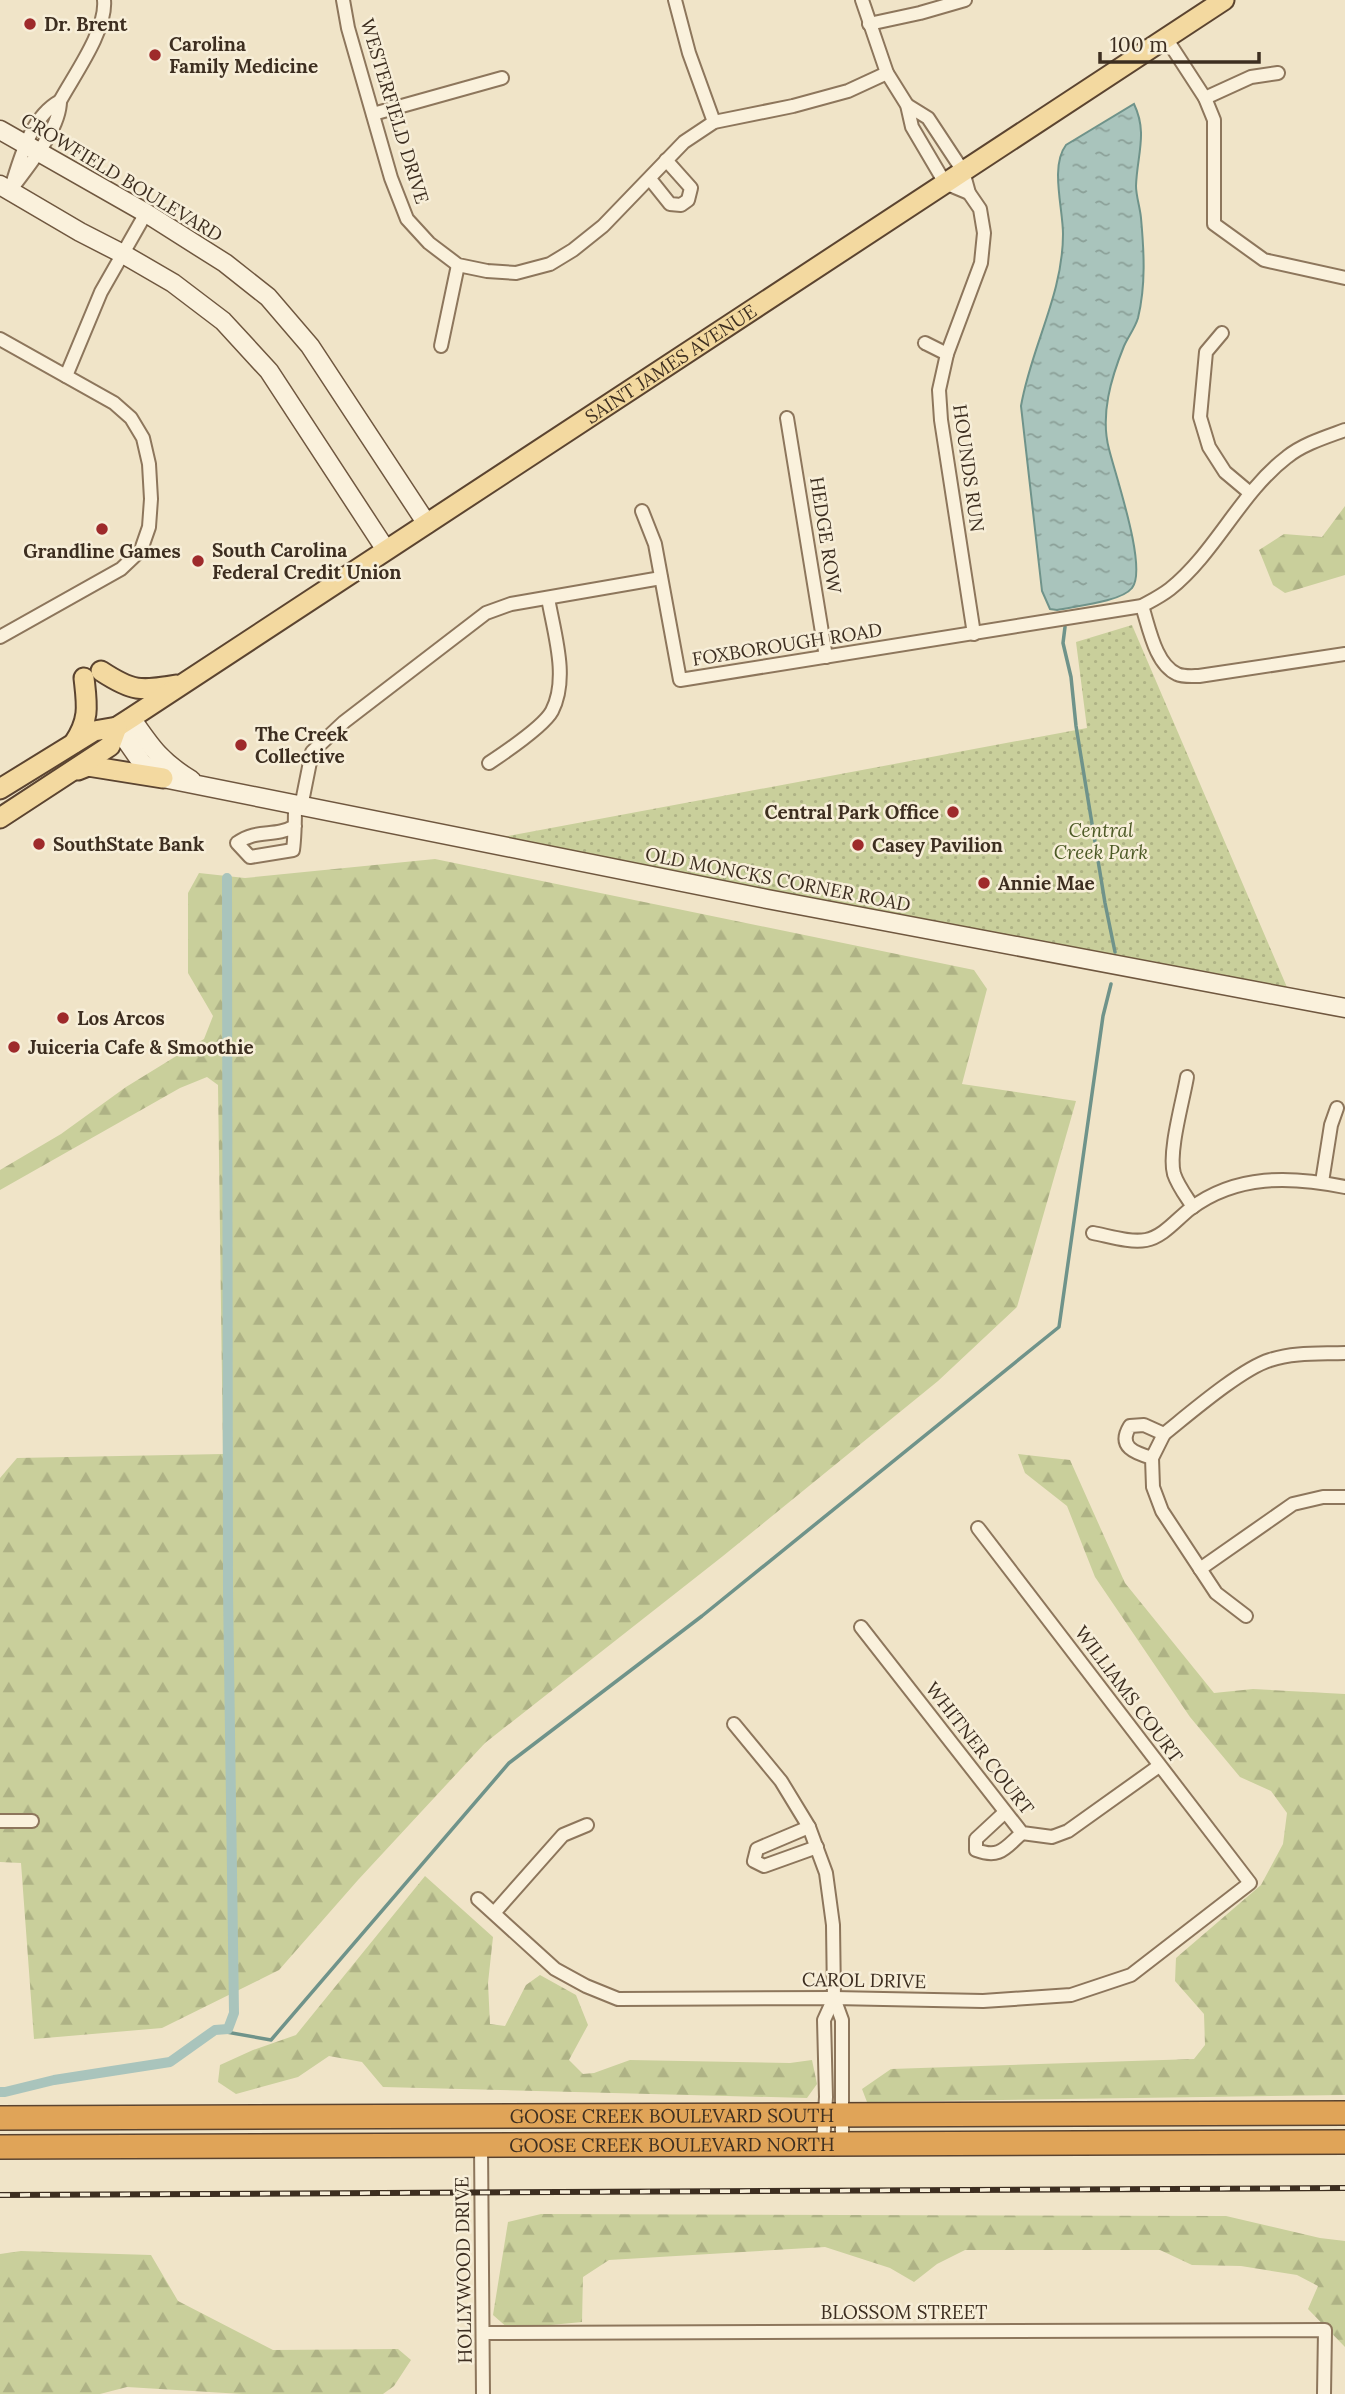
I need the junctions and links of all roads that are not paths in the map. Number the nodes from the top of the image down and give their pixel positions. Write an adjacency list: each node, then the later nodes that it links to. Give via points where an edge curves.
1 (104, 0): 17 (street, via 96,35 60,101 60,112)
2 (343, 0): 14 (street, WESTERFIELD DRIVE)
3 (675, 0): 15 (street)
4 (862, 0): 7 (street)
5 (965, 0): 7 (street)
6 (1224, 0): 8 (main road, SAINT JAMES AVENUE)
7 (869, 24): 9 (street)
8 (1166, 38): 12 (street); 19 (main road, SAINT JAMES AVENUE)
9 (887, 73): 13 (street); 15 (street, WESTERFIELD DRIVE, via 848,91)
10 (1278, 73): 12 (street, via 1251,77)
11 (502, 78): 14 (street)
12 (1205, 98): 27 (street, via 1214,120 1214,224 1264,260)
13 (907, 105): 19 (street, HOUNDS RUN, via 928,118); 21 (street, via 912,127)
14 (373, 114): 26 (street, WESTERFIELD DRIVE, via 407,219)
15 (714, 122): 18 (street, WESTERFIELD DRIVE)
16 (0, 130): 17 (street, CROWFIELD BOULEVARD)
17 (32, 148): 22 (street); 24 (street, CROWFIELD BOULEVARD)
18 (666, 160): 20 (street, WESTERFIELD DRIVE); 20 (street, via 691,188 688,200 670,204)
19 (963, 172): 21 (main road, SAINT JAMES AVENUE); 23 (street, HOUNDS RUN)
20 (650, 179): 26 (street, WESTERFIELD DRIVE, via 603,226 550,264 516,273)
21 (945, 183): 23 (street); 38 (main road, SAINT JAMES AVENUE)
22 (5, 188): 25 (street)
23 (969, 193): 32 (street, HOUNDS RUN, via 980,209 984,233 981,263)
24 (146, 212): 25 (street); 38 (street, CROWFIELD BOULEVARD, via 268,297 310,346)
25 (123, 254): 33 (street, via 101,292); 39 (street, via 173,283 223,321 269,371)
26 (458, 265): 31 (street)
27 (1345, 278)
28 (1222, 333): 36 (street, via 1206,352 1200,417 1209,447 1225,472)
29 (0, 339): 33 (street)
30 (925, 343): 32 (street)
31 (441, 346)
32 (947, 354): 43 (street, HOUNDS RUN, via 939,390 941,420)
33 (66, 376): 44 (street, via 114,404 131,418 143,438 149,464 149,527 141,550 121,569)
34 (787, 418): 46 (street, HEDGE ROW)
35 (1345, 430): 36 (street, FOXBOROUGH ROAD, via 1287,456)
36 (1250, 493): 42 (street, FOXBOROUGH ROAD, via 1188,571)
37 (642, 511): 40 (street, via 655,544)
38 (427, 524): 39 (main road, SAINT JAMES AVENUE)
39 (386, 550): 47 (main road, SAINT JAMES AVENUE)
40 (661, 578): 41 (street); 46 (street, FOXBOROUGH ROAD, via 680,680)
41 (548, 598): 50 (street, via 560,688 551,713); 55 (street, via 486,613 344,722 312,752)
42 (1142, 606): 43 (street, FOXBOROUGH ROAD); 45 (street, via 1166,666 1179,675 1199,676)
43 (974, 634): 46 (street, FOXBOROUGH ROAD)
44 (0, 637)
45 (1345, 654)
46 (826, 657)
47 (181, 684): 48 (main road, SAINT JAMES AVENUE); 49 (main road, via 145,690 93,674 88,711)
48 (124, 723): 49 (main road, SAINT JAMES AVENUE, via 94,731); 51 (main road, SAINT JAMES AVENUE, via 110,746); 52 (street, via 142,763); 53 (street, via 171,767)
49 (74, 743): 54 (main road, SAINT JAMES AVENUE)
50 (489, 763)
51 (74, 771): 52 (main road, via 88,766); 56 (main road, SAINT JAMES AVENUE)
52 (163, 778): 53 (street, OLD MONCKS CORNER ROAD)
53 (203, 787): 55 (street, OLD MONCKS CORNER ROAD)
54 (0, 789)
55 (298, 806): 57 (street); 58 (street, OLD MONCKS CORNER ROAD, via 767,899)
56 (0, 818)
57 (295, 826)
58 (1344, 1004)
59 (1187, 1077): 63 (street, via 1173,1171)
60 (1337, 1108): 61 (street)
61 (1321, 1182): 62 (street); 63 (street, via 1252,1180)
62 (1345, 1187)
63 (1193, 1207): 64 (street, via 1147,1240)
64 (1093, 1233)
65 (1345, 1353): 66 (street, via 1269,1360)
66 (1164, 1434): 67 (street); 67 (street, via 1144,1425 1130,1426 1125,1433 1131,1452)
67 (1152, 1458): 70 (street, via 1153,1487 1162,1511)
68 (1345, 1497): 70 (street, via 1293,1504)
69 (978, 1528): 74 (street, WILLIAMS COURT)
70 (1200, 1569): 71 (street, via 1216,1593)
71 (1246, 1616)
72 (861, 1627): 75 (street, WHITNER COURT)
73 (734, 1724): 79 (street, via 781,1781)
74 (1159, 1766): 80 (street, WHITNER COURT, via 1052,1838); 82 (street, WILLIAMS COURT)
75 (1004, 1813): 80 (street, WHITNER COURT); 80 (street, via 976,1839 976,1850 1000,1853)
76 (0, 1821): 77 (street)
77 (32, 1821)
78 (587, 1825): 84 (street, via 563,1835)
79 (809, 1827): 81 (street); 81 (street, via 758,1849 754,1861 764,1866)
80 (1022, 1833)
81 (817, 1847): 85 (street, via 826,1873 833,1925)
82 (1250, 1883): 85 (street, CAROL DRIVE, via 1131,1975 1071,1995 983,2001)
83 (478, 1899): 84 (street, CAROL DRIVE)
84 (494, 1913): 85 (street, CAROL DRIVE, via 555,1969 618,1998)
85 (834, 1998): 88 (street, via 842,2020)
86 (1345, 2113): 88 (highway, GOOSE CREEK BOULEVARD SOUTH)
87 (544, 2116): 88 (highway, GOOSE CREEK BOULEVARD SOUTH); 89 (highway, GOOSE CREEK BOULEVARD SOUTH); 93 (highway, via 500,2126)
88 (834, 2116): 92 (street); 92 (street)
89 (409, 2117): 90 (highway, GOOSE CREEK BOULEVARD SOUTH); 93 (highway, via 453,2128)
90 (0, 2118)
91 (1345, 2142): 92 (highway, GOOSE CREEK BOULEVARD NORTH)
92 (833, 2144): 93 (highway, GOOSE CREEK BOULEVARD NORTH)
93 (481, 2145): 94 (highway, GOOSE CREEK BOULEVARD NORTH); 95 (street, HOLLYWOOD DRIVE)
94 (0, 2147)
95 (484, 2333): 96 (street, HOLLYWOOD DRIVE); 97 (street, BLOSSOM STREET, via 1325,2330)
96 (483, 2394)
97 (1324, 2394)

